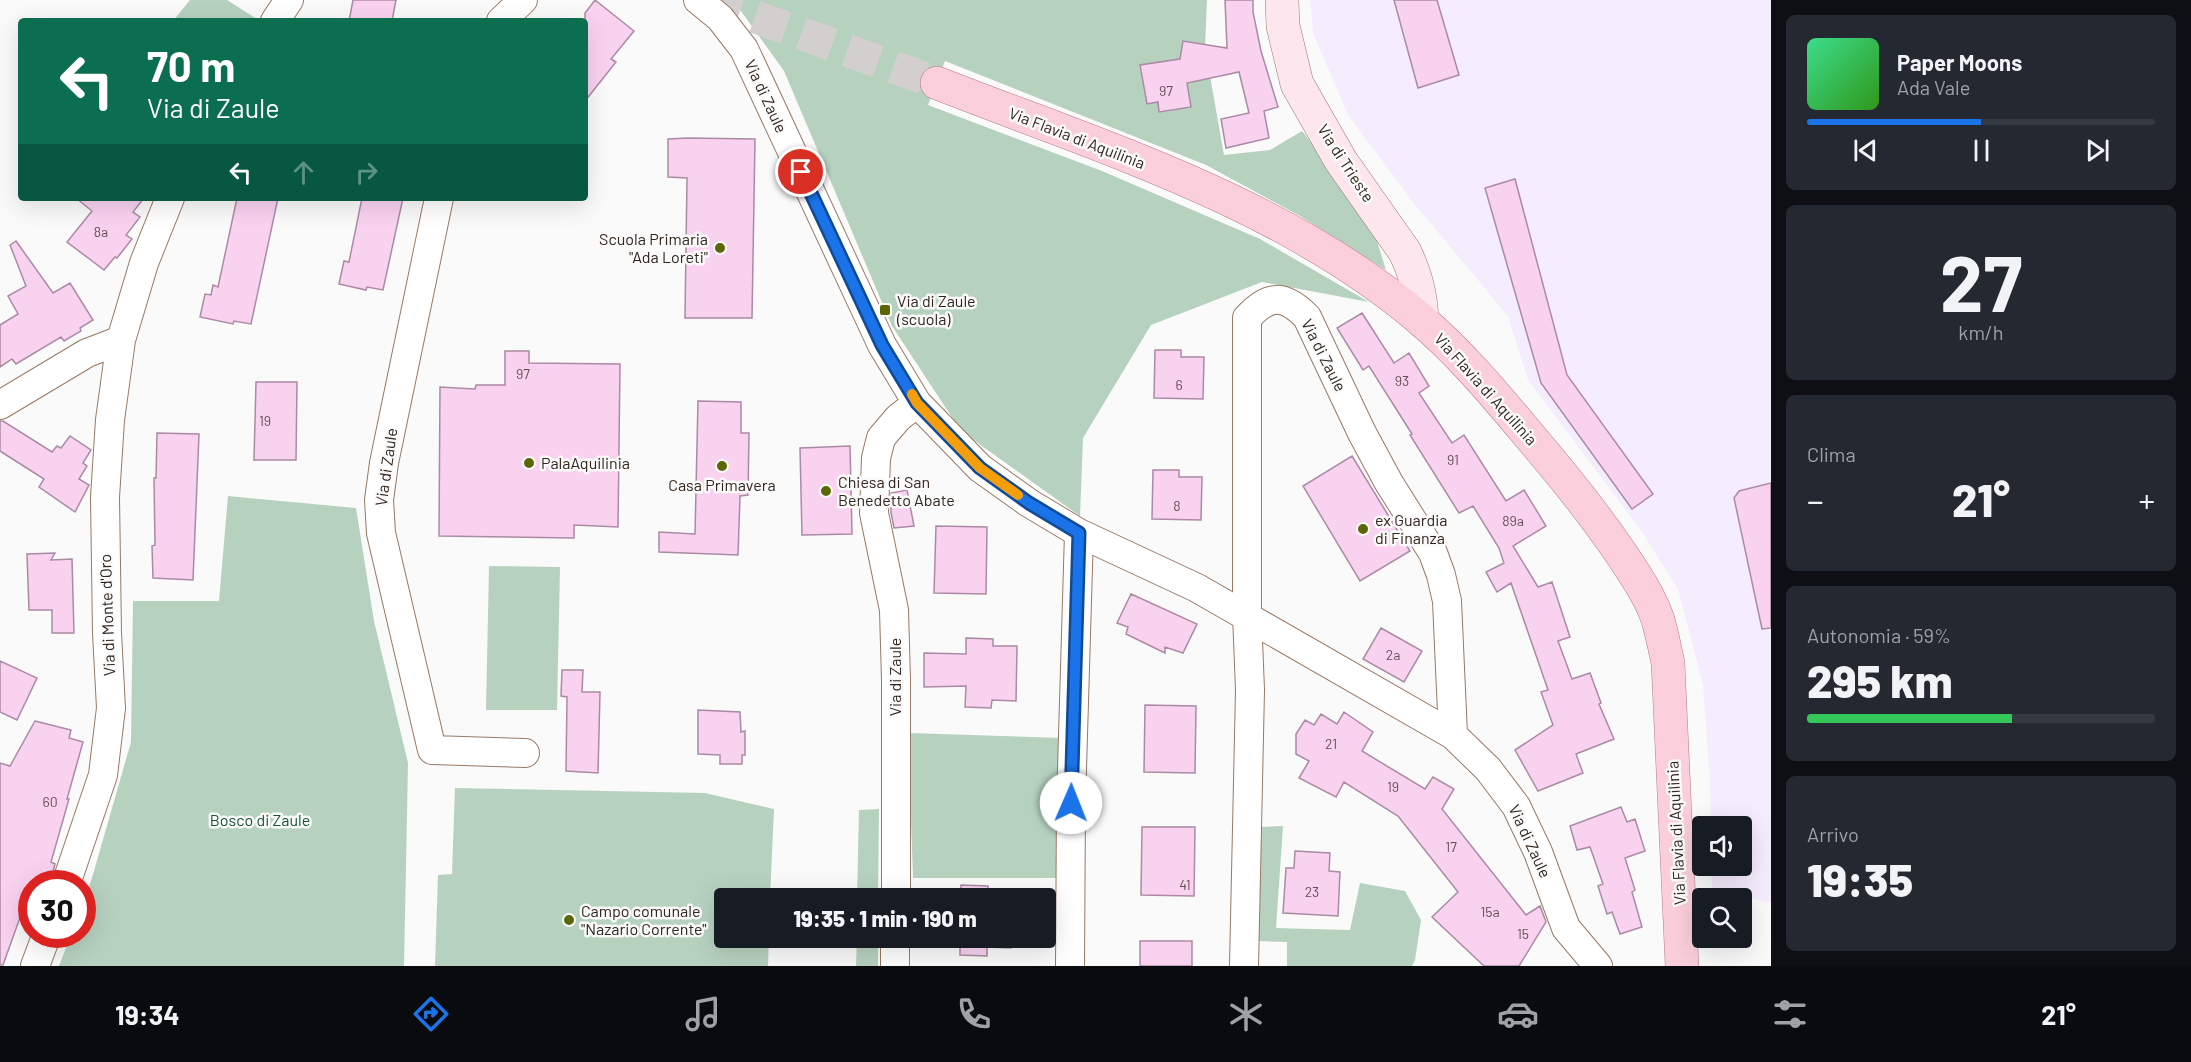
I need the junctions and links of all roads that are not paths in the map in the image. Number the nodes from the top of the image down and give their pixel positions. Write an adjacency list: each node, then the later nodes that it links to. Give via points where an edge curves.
1 (289, 0): 5 (street)
2 (522, 0): 6 (street)
3 (698, 0): 12 (street, Via di Zaule, via 720,18 744,49 882,345)
4 (1282, 0): 10 (street, Via di Trieste, via 1283,26 1297,84 1341,161 1405,252 1421,295)
5 (277, 18)
6 (504, 18)
7 (937, 83): 10 (main road, Via Flavia di Aquilinia, via 1191,182 1254,212 1383,289)
8 (169, 201): 11 (street, Via di Monte d'Oro, via 144,263)
9 (438, 201): 17 (street, Via di Zaule, via 384,463 381,533 432,750)
10 (1422, 321): 27 (main road, Via Flavia di Aquilinia, via 1468,365 1578,492 1637,577 1657,619 1668,663)
11 (121, 340): 13 (street, via 87,353); 18 (street, Via di Monte d'Oro, via 105,497 111,708 103,776)
12 (917, 403): 14 (street, Via di Zaule, via 980,468); 19 (street, Via di Zaule, via 881,438 876,458 874,513 894,609)
13 (0, 405)
14 (1079, 533): 15 (street, Via di Zaule, via 1155,566); 25 (street)
15 (1247, 615): 16 (street, Via di Zaule); 16 (street, Via di Zaule, via 1247,318 1260,304 1278,299 1295,305 1307,317 1362,433 1433,553 1447,601); 26 (street, Via di Zaule, via 1250,690)
16 (1453, 735): 22 (street, Via di Zaule, via 1488,769 1516,806 1566,928)
17 (525, 753)
18 (71, 870)
19 (896, 888)
20 (42, 948): 23 (street)
21 (895, 948): 24 (street)
22 (1602, 963)
23 (35, 966)
24 (895, 966)
25 (1070, 966)
26 (1244, 966)
27 (1682, 966)

